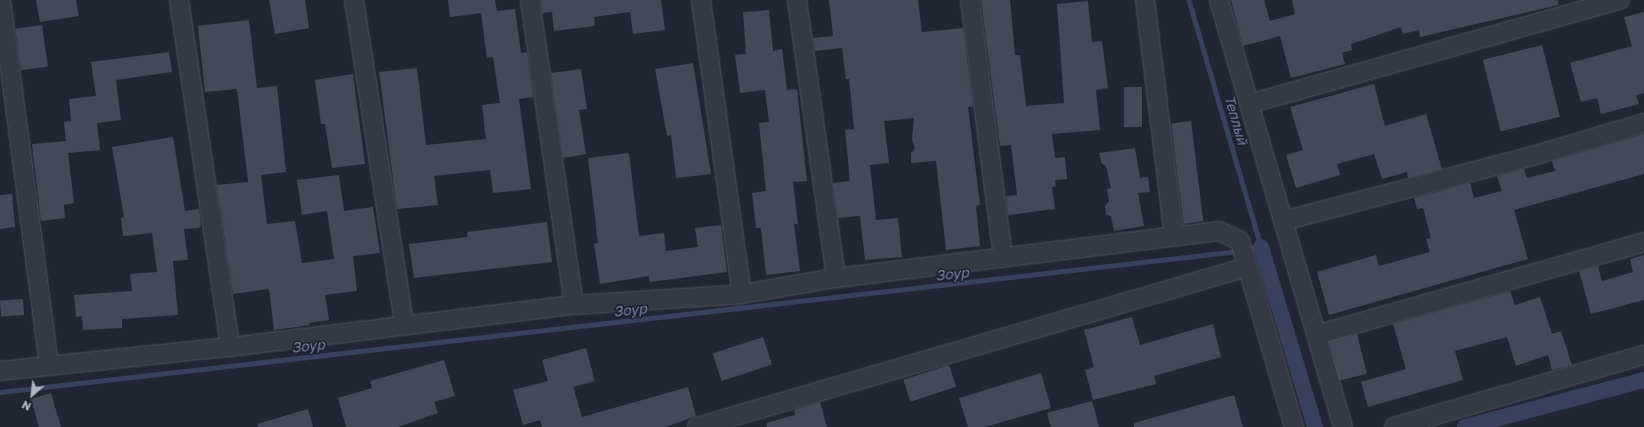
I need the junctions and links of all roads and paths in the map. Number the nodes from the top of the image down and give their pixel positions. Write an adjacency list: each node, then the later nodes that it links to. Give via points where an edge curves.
1 (1, 0): 25 (street)
2 (179, 0): 23 (street)
3 (354, 0): 21 (street)
4 (530, 0): 20 (street)
5 (701, 0): 19 (street)
6 (797, 0): 18 (street)
7 (970, 0): 16 (street)
8 (1145, 0): 14 (street)
9 (1219, 0): 11 (street)
10 (1620, 0): 11 (street)
11 (1249, 104): 13 (street)
12 (1644, 123): 13 (street)
13 (1283, 221): 22 (street)
14 (1174, 236): 16 (street); 17 (street, via 1219,231 1240,241)
15 (1644, 242): 22 (street)
16 (1003, 258): 18 (street)
17 (1247, 267): 27 (street); 28 (street)
18 (836, 278): 19 (street)
19 (742, 294): 20 (street)
20 (574, 304): 21 (street)
21 (404, 324): 23 (street)
22 (1316, 335): 29 (street)
23 (230, 347): 25 (street)
24 (1644, 355): 30 (street)
25 (49, 366): 26 (street)
26 (0, 370)
27 (697, 427)
28 (1294, 427)
29 (1342, 427)
30 (1394, 427)

